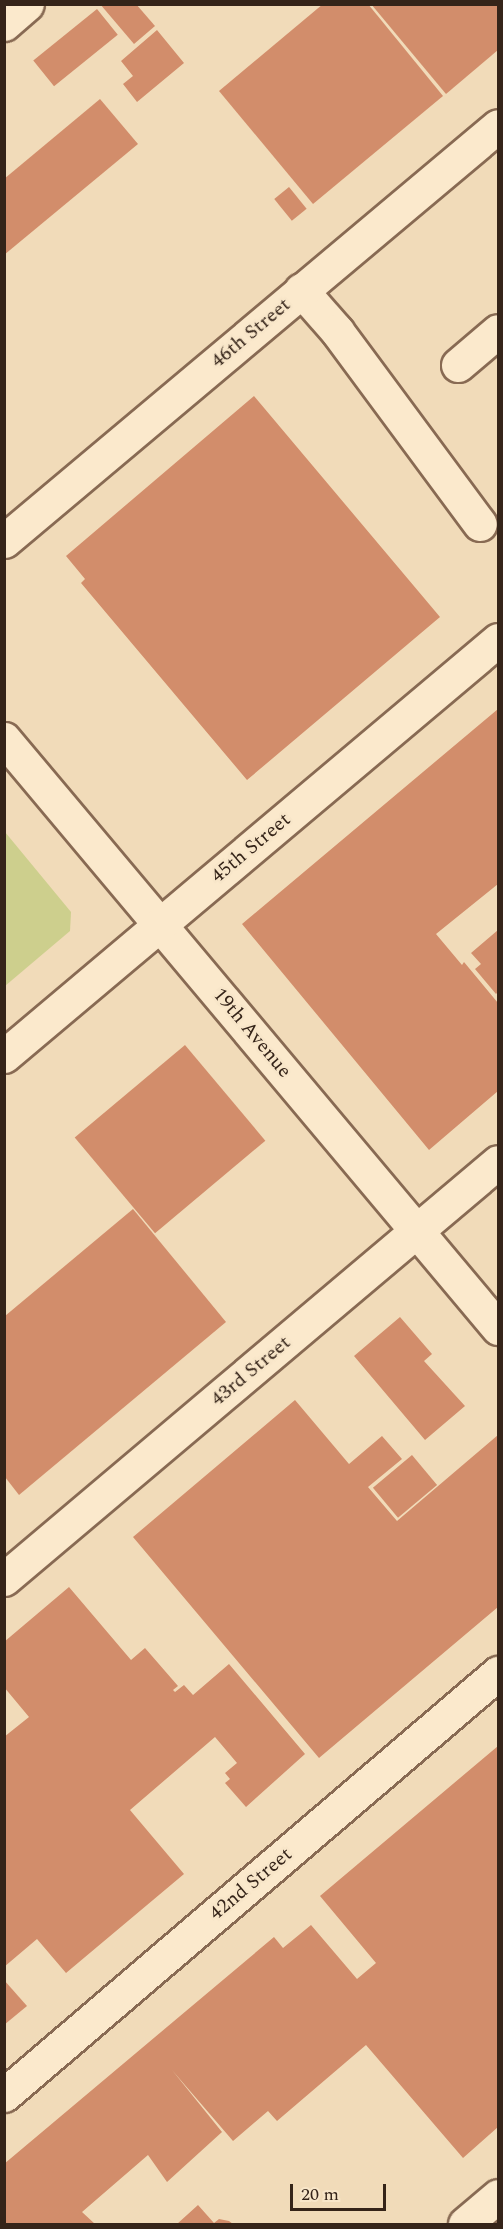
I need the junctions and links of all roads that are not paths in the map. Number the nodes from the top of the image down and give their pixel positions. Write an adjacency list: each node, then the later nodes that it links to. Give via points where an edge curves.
1 (27, 4): 2 (street)
2 (4, 24)
3 (494, 138): 4 (street, 46th Street)
4 (301, 290): 7 (street, via 337,332); 8 (street, 46th Street)
5 (498, 331): 6 (street)
6 (458, 365)
7 (480, 524)
8 (4, 541)
9 (498, 640): 11 (street, 45th Street)
10 (4, 739): 11 (street, 19th Avenue)
11 (161, 923): 12 (street, 45th Street); 14 (street, 19th Avenue)
12 (4, 1056)
13 (498, 1162): 14 (street, 43rd Street)
14 (417, 1231): 15 (street, 19th Avenue); 16 (street, 43rd Street)
15 (498, 1328)
16 (4, 1579)
17 (498, 1673): 18 (street, 42nd Street)
18 (4, 2095)
19 (498, 2196): 20 (street)
20 (465, 2224)

